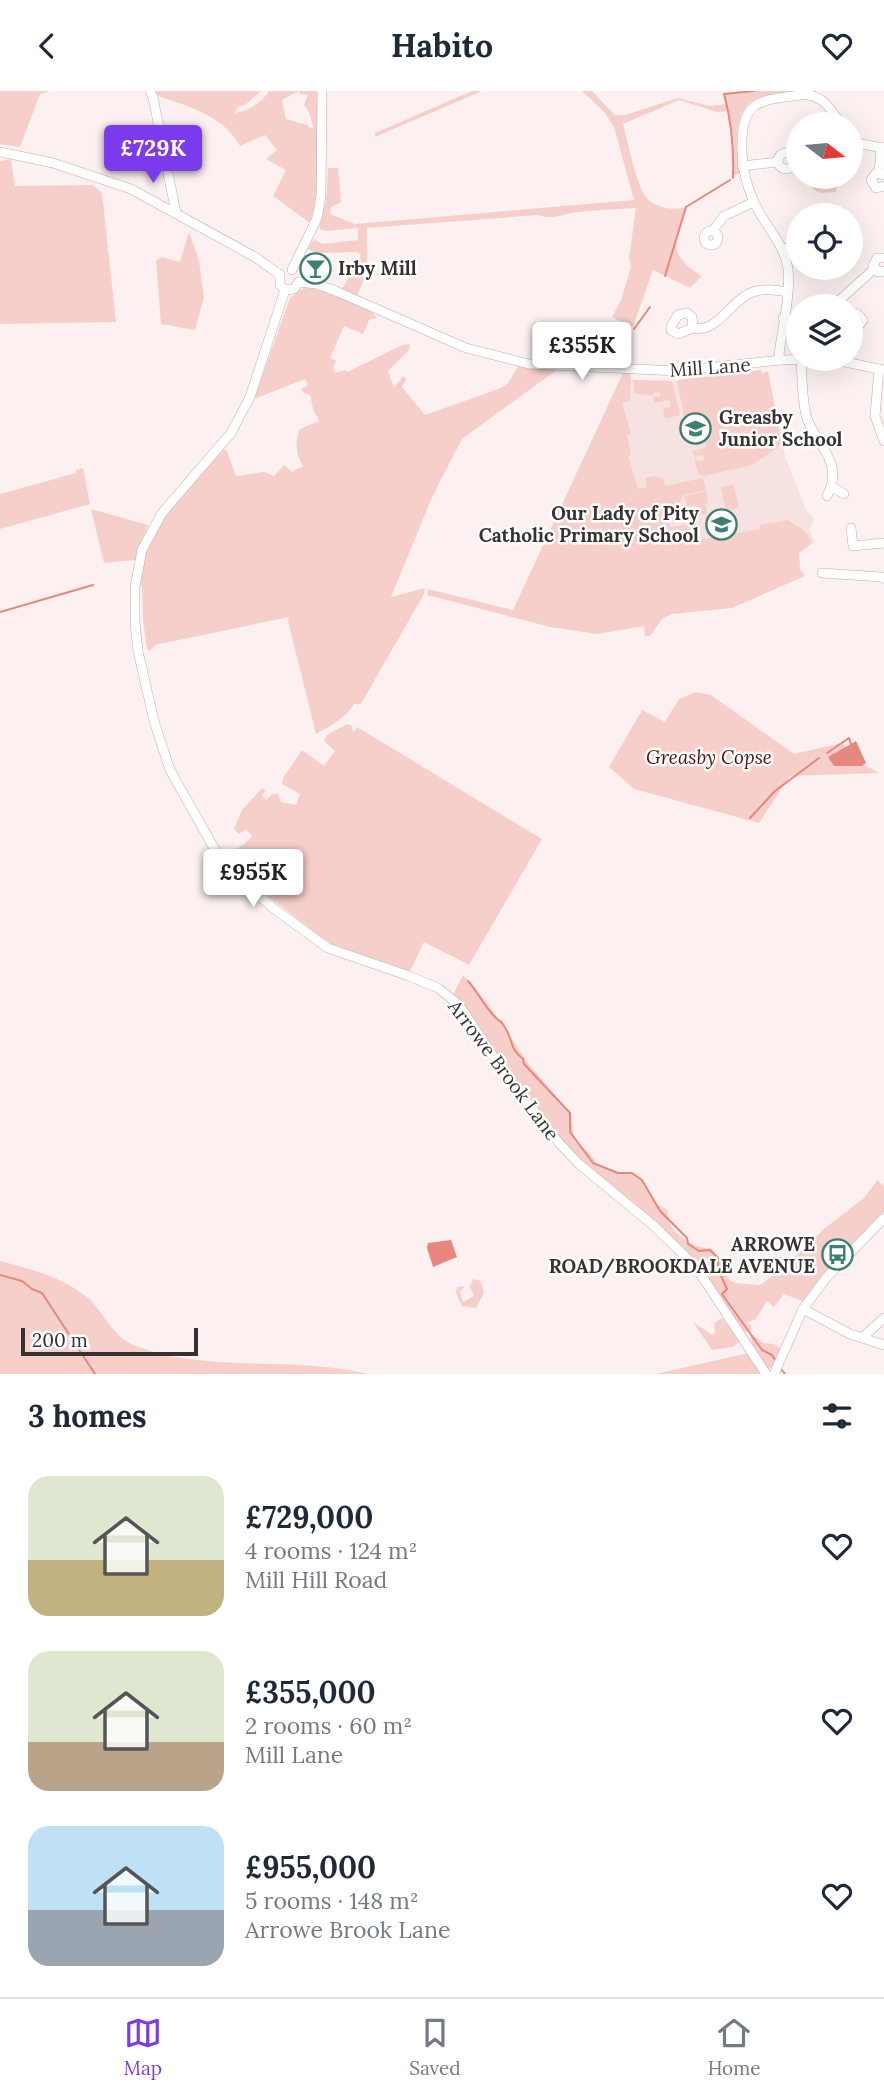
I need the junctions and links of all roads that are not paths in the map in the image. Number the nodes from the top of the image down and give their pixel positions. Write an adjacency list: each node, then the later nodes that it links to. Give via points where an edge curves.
1 (150, 91): 12 (street)
2 (322, 91): 18 (street, via 321,196 317,218)
3 (832, 112): 8 (street, via 823,100 807,94 762,100 750,109 742,125)
4 (863, 144): 5 (street)
5 (882, 148): 9 (street)
6 (0, 152): 12 (street, via 106,180)
7 (778, 162): 8 (street)
8 (742, 166): 11 (street)
9 (881, 174): 10 (street, via 873,175 871,183)
10 (884, 186)
11 (754, 202): 13 (street, via 724,216); 15 (street)
12 (176, 213): 20 (street)
13 (713, 230)
14 (786, 248): 15 (street)
15 (783, 250): 23 (street)
16 (884, 258): 17 (street, via 877,258)
17 (874, 269): 19 (street); 24 (street)
18 (292, 270): 20 (street); 21 (street)
19 (884, 271)
20 (280, 275): 22 (street)
21 (299, 282): 22 (street, via 294,289); 28 (street, Mill Lane, via 338,292 466,348 529,364 678,371)
22 (285, 290): 45 (street, Arrowe Brook Lane, via 250,397 231,433 162,513 142,550 135,587 138,651 170,770 223,864 273,908 328,948 438,988 459,1005 559,1143 695,1267)
23 (787, 292): 25 (street); 27 (street, via 753,292 713,325)
24 (847, 294)
25 (783, 318): 26 (street); 28 (street)
26 (786, 318)
27 (692, 328)
28 (781, 360): 29 (street, Mill Lane)
29 (786, 360)
30 (863, 366): 31 (street, Mill Lane)
31 (881, 369): 33 (street, via 875,415)
32 (802, 371): 34 (street, via 806,416 828,452 830,492)
33 (884, 441)
34 (844, 493)
35 (852, 529): 36 (street, via 853,546)
36 (884, 543)
37 (822, 573): 38 (street)
38 (883, 578)
39 (884, 1218): 40 (street)
40 (803, 1309): 42 (street); 44 (street)
41 (884, 1318): 42 (street)
42 (862, 1338): 43 (street)
43 (884, 1345)
44 (777, 1368)
45 (766, 1374)

